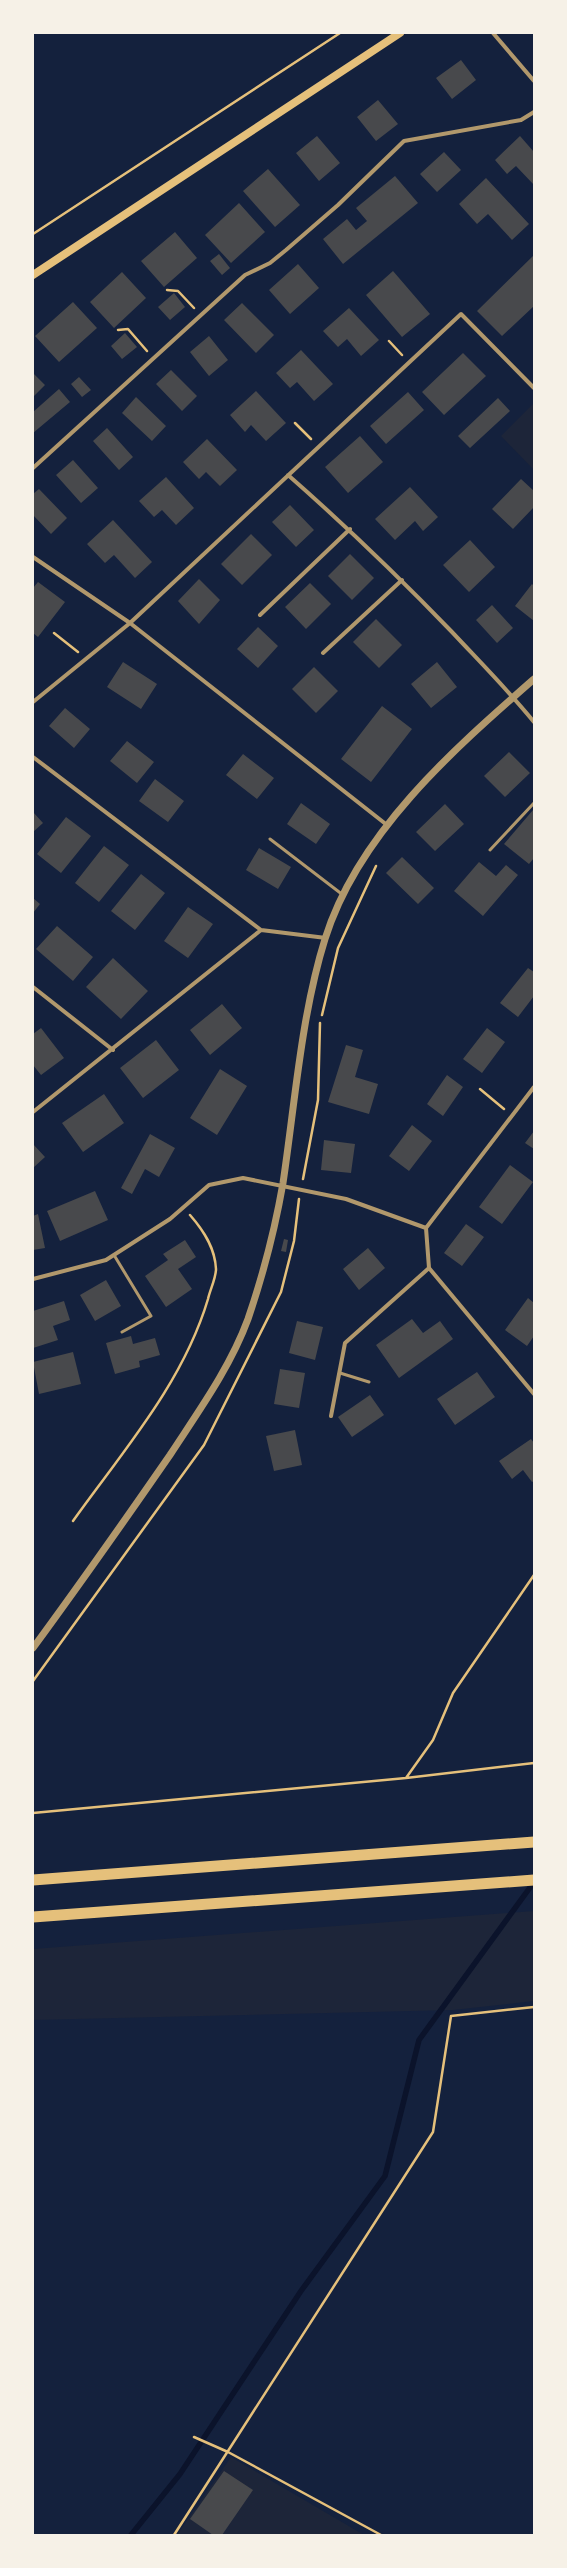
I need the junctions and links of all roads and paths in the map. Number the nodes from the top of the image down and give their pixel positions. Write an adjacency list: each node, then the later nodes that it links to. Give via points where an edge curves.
1 (340, 33): 6 (path)
2 (400, 33): 7 (main road)
3 (492, 33): 4 (street)
4 (534, 81)
5 (534, 112): 9 (street, via 521,120 404,141 338,205 286,250 270,263 245,275)
6 (33, 234)
7 (33, 275)
8 (167, 290): 9 (path, via 178,291)
9 (201, 315): 12 (street)
10 (118, 330): 12 (path, via 128,329)
11 (389, 341): 13 (path)
12 (154, 359): 17 (street)
13 (409, 362): 14 (street, via 461,314); 16 (street)
14 (534, 388)
15 (295, 423): 16 (path)
16 (318, 447): 18 (street)
17 (33, 468)
18 (288, 475): 19 (street); 23 (street)
19 (350, 529): 21 (street); 22 (street)
20 (33, 557): 23 (street)
21 (402, 580): 25 (street); 28 (street)
22 (260, 615)
23 (130, 623): 26 (street); 33 (street)
24 (54, 633): 26 (path)
25 (323, 653)
26 (87, 658): 29 (street)
27 (534, 679): 28 (street)
28 (514, 697): 30 (street); 33 (street, via 446,759)
29 (33, 702)
30 (534, 722)
31 (33, 757): 37 (street)
32 (534, 803): 35 (lane)
33 (387, 825): 36 (street)
34 (270, 839): 36 (lane)
35 (490, 850)
36 (344, 896): 38 (street)
37 (261, 930): 38 (street); 40 (street)
38 (326, 938): 45 (street, via 299,1066)
39 (33, 987): 40 (street)
40 (113, 1050): 43 (street)
41 (534, 1086): 44 (street)
42 (480, 1089): 44 (path)
43 (33, 1112)
44 (512, 1115): 47 (street)
45 (282, 1185): 46 (street, via 243,1178 209,1185); 47 (street, via 346,1199); 58 (street, via 270,1245 247,1321 212,1393 105,1550)
46 (183, 1207): 48 (street, via 170,1219); 56 (path, via 206,1236 214,1254 216,1271 204,1313 166,1394)
47 (426, 1228): 49 (street)
48 (114, 1255): 50 (street, via 106,1260); 51 (lane, via 151,1316)
49 (430, 1268): 52 (street, via 345,1343); 54 (street)
50 (33, 1279)
51 (122, 1332)
52 (340, 1373): 53 (lane); 55 (street)
53 (369, 1382)
54 (534, 1394)
55 (331, 1416)
56 (72, 1521)
57 (534, 1575): 60 (path, via 453,1693 433,1740)
58 (33, 1648)
59 (534, 1763): 60 (path)
60 (406, 1778): 61 (path)
61 (33, 1812)
62 (534, 1842): 63 (highway)
63 (33, 1880)
64 (534, 1880): 65 (highway)
65 (33, 1918)
66 (534, 2007): 68 (path, via 451,2016 433,2132)
67 (194, 2437): 68 (path)
68 (228, 2452): 69 (path); 70 (path)
69 (174, 2535)
70 (381, 2535)

